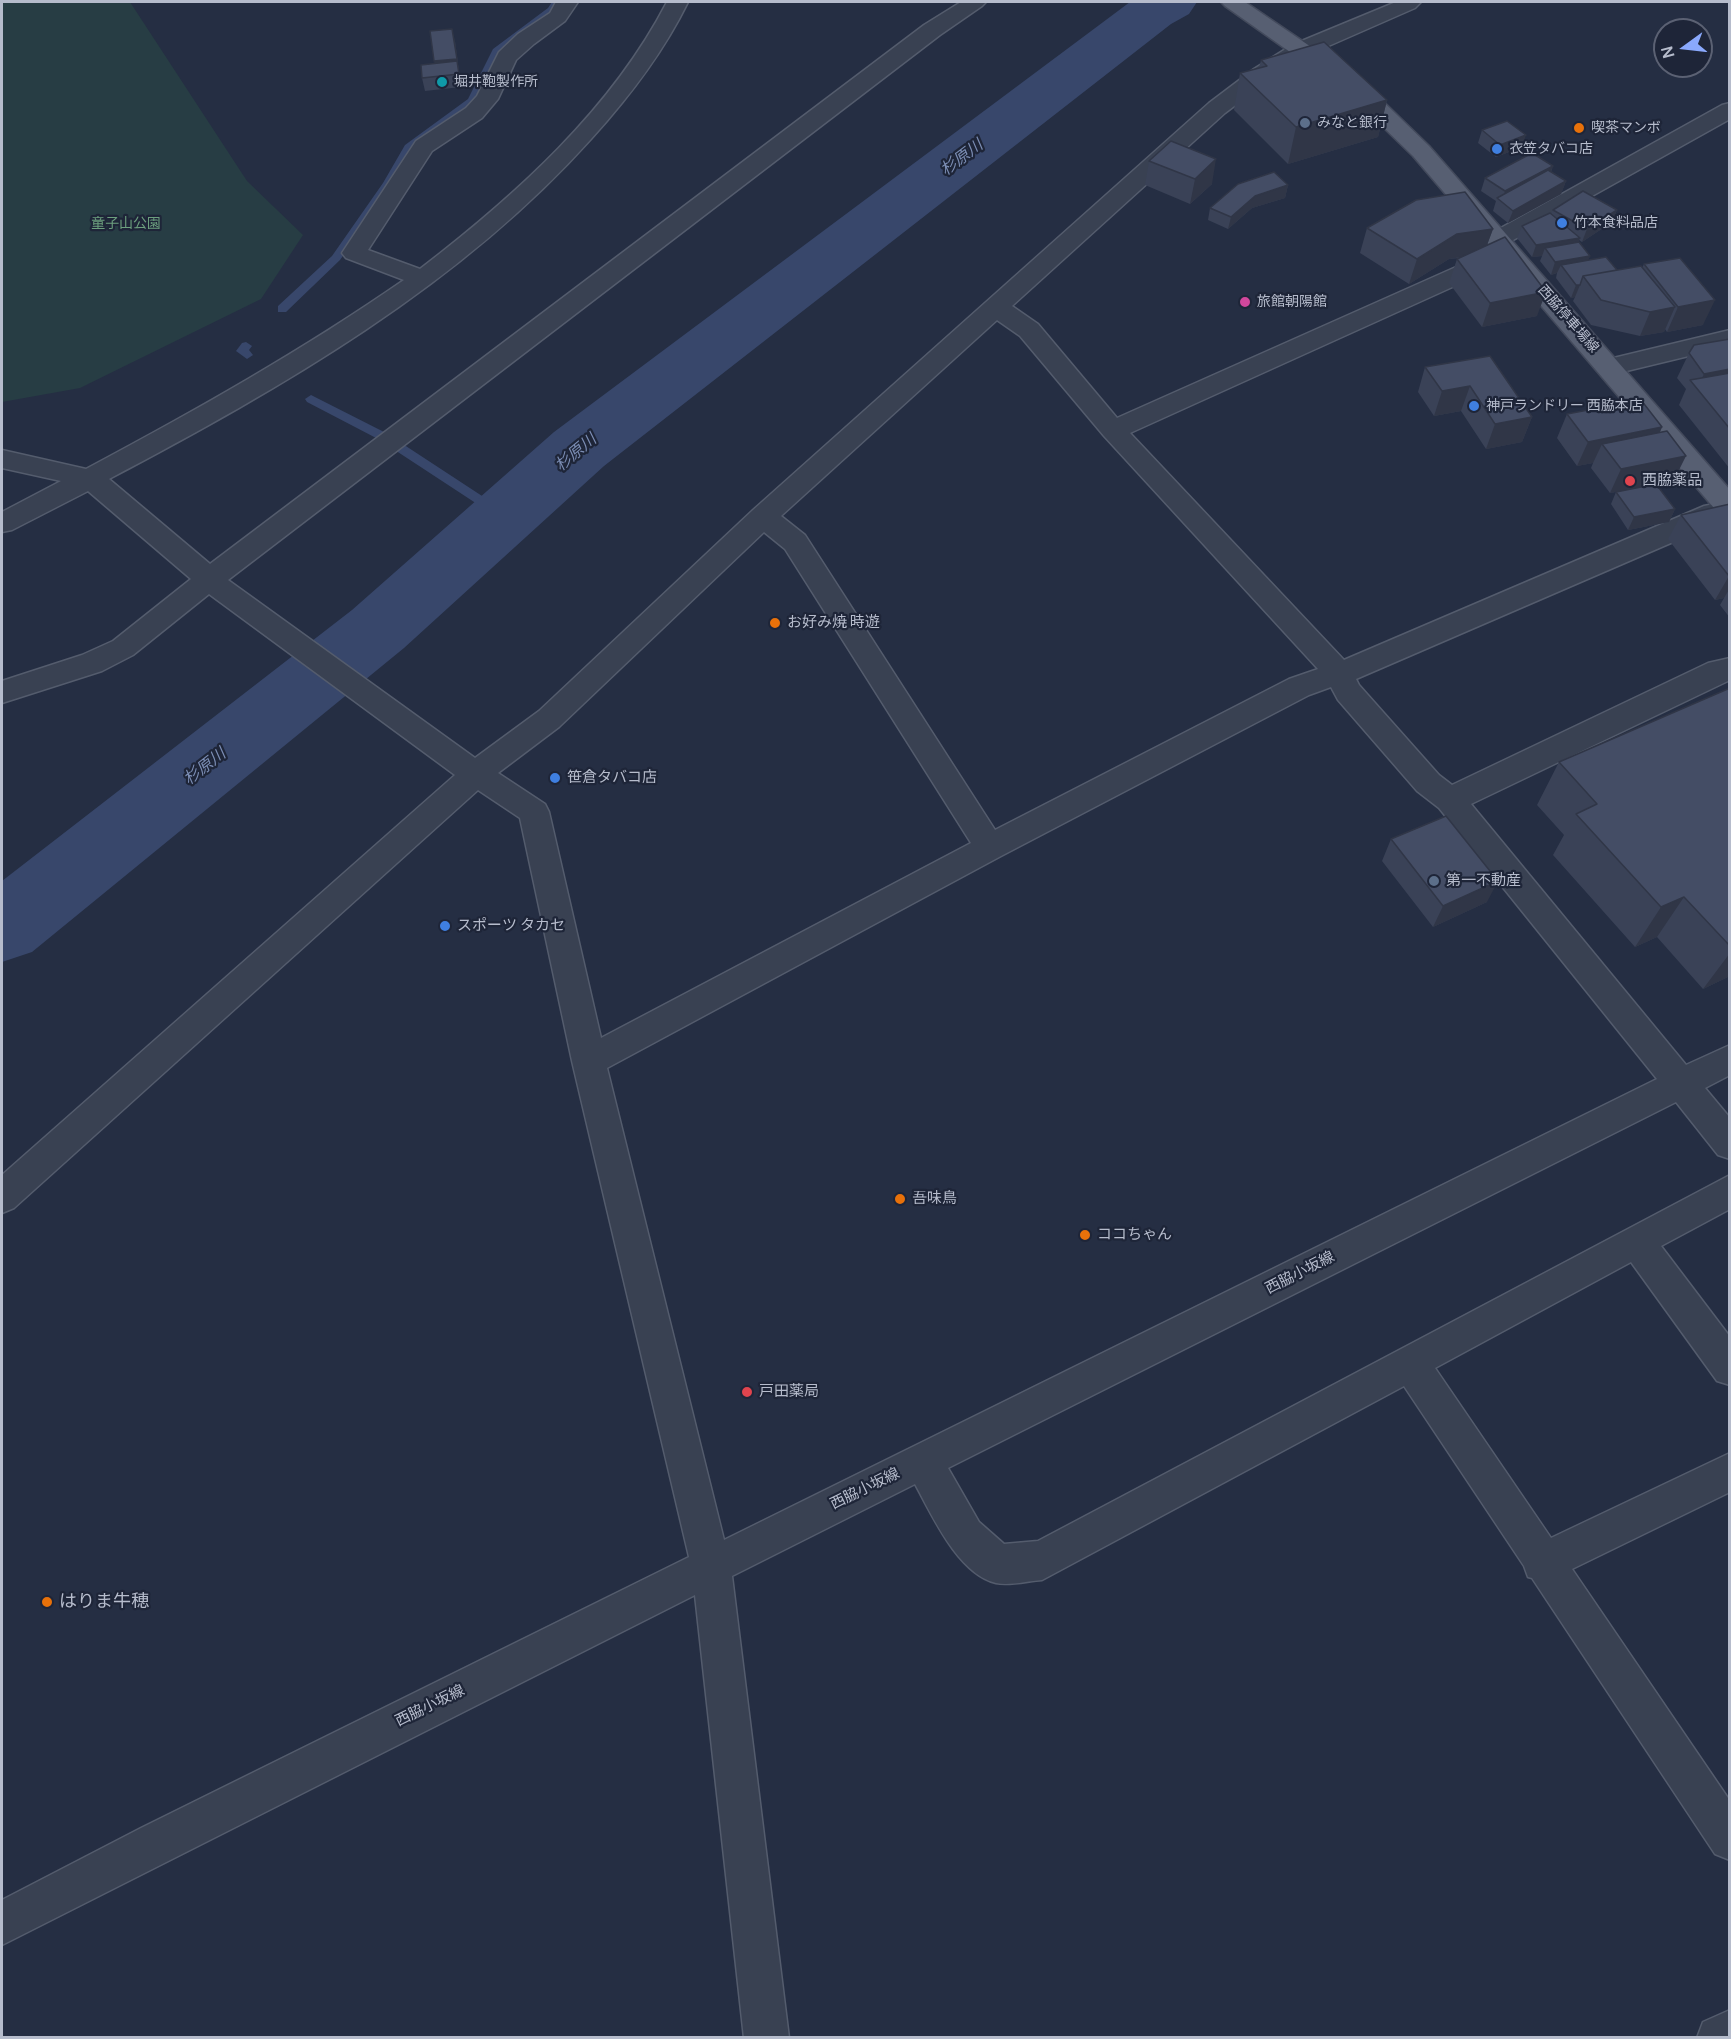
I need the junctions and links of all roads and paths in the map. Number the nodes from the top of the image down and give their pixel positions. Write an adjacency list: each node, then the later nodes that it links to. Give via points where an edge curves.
1 (567, 2): 11 (street, via 558,17 507,57 488,99 424,146 354,253)
2 (677, 2): 11 (street, via 624,87 573,148)
3 (975, 2): 21 (street, via 932,30 390,442)
4 (1232, 2): 6 (main road, 西脇停車場線)
5 (1412, 2): 6 (street)
6 (1291, 44): 10 (main road, 西脇停車場線, via 1356,88 1421,151); 12 (street)
7 (1730, 110): 8 (street)
8 (1707, 123): 9 (street); 10 (street)
9 (1730, 137)
10 (1504, 246): 14 (main road, 西脇停車場線); 15 (street)
11 (425, 279): 17 (street, via 288,369)
12 (996, 307): 15 (street, via 1029,330); 19 (street)
13 (1730, 338): 14 (street)
14 (1610, 367): 18 (main road, 西脇停車場線)
15 (1113, 430): 23 (street)
16 (2, 459): 17 (street)
17 (91, 479): 20 (street); 21 (street)
18 (1727, 501): 23 (street)
19 (763, 517): 25 (street, via 549,719); 27 (street, via 795,542)
20 (2, 523)
21 (216, 586): 24 (street, via 123,648 92,663); 25 (street)
22 (1730, 669): 26 (street, via 1718,671)
23 (1339, 674): 26 (street, via 1348,692 1428,783); 27 (street, via 1299,687)
24 (2, 692)
25 (470, 770): 29 (street, via 534,812); 33 (street)
26 (1450, 800): 30 (street)
27 (990, 847): 29 (street)
28 (1730, 1059): 30 (street, 西脇小坂線)
29 (589, 1061): 40 (street)
30 (1681, 1083): 31 (street); 37 (street, 西脇小坂線)
31 (1730, 1144)
32 (1730, 1191): 34 (street)
33 (2, 1197)
34 (1637, 1242): 35 (street); 36 (street)
35 (1410, 1363): 37 (street, via 1042,1560 997,1564 965,1536); 39 (street)
36 (1730, 1368)
37 (923, 1460): 40 (street, 西脇小坂線)
38 (1730, 1472): 39 (street)
39 (1542, 1563): 41 (street)
40 (711, 1566): 42 (street, 西脇小坂線); 44 (street)
41 (1730, 1839)
42 (2, 1923)
43 (1730, 2032): 45 (street)
44 (767, 2037)
45 (1719, 2037)

